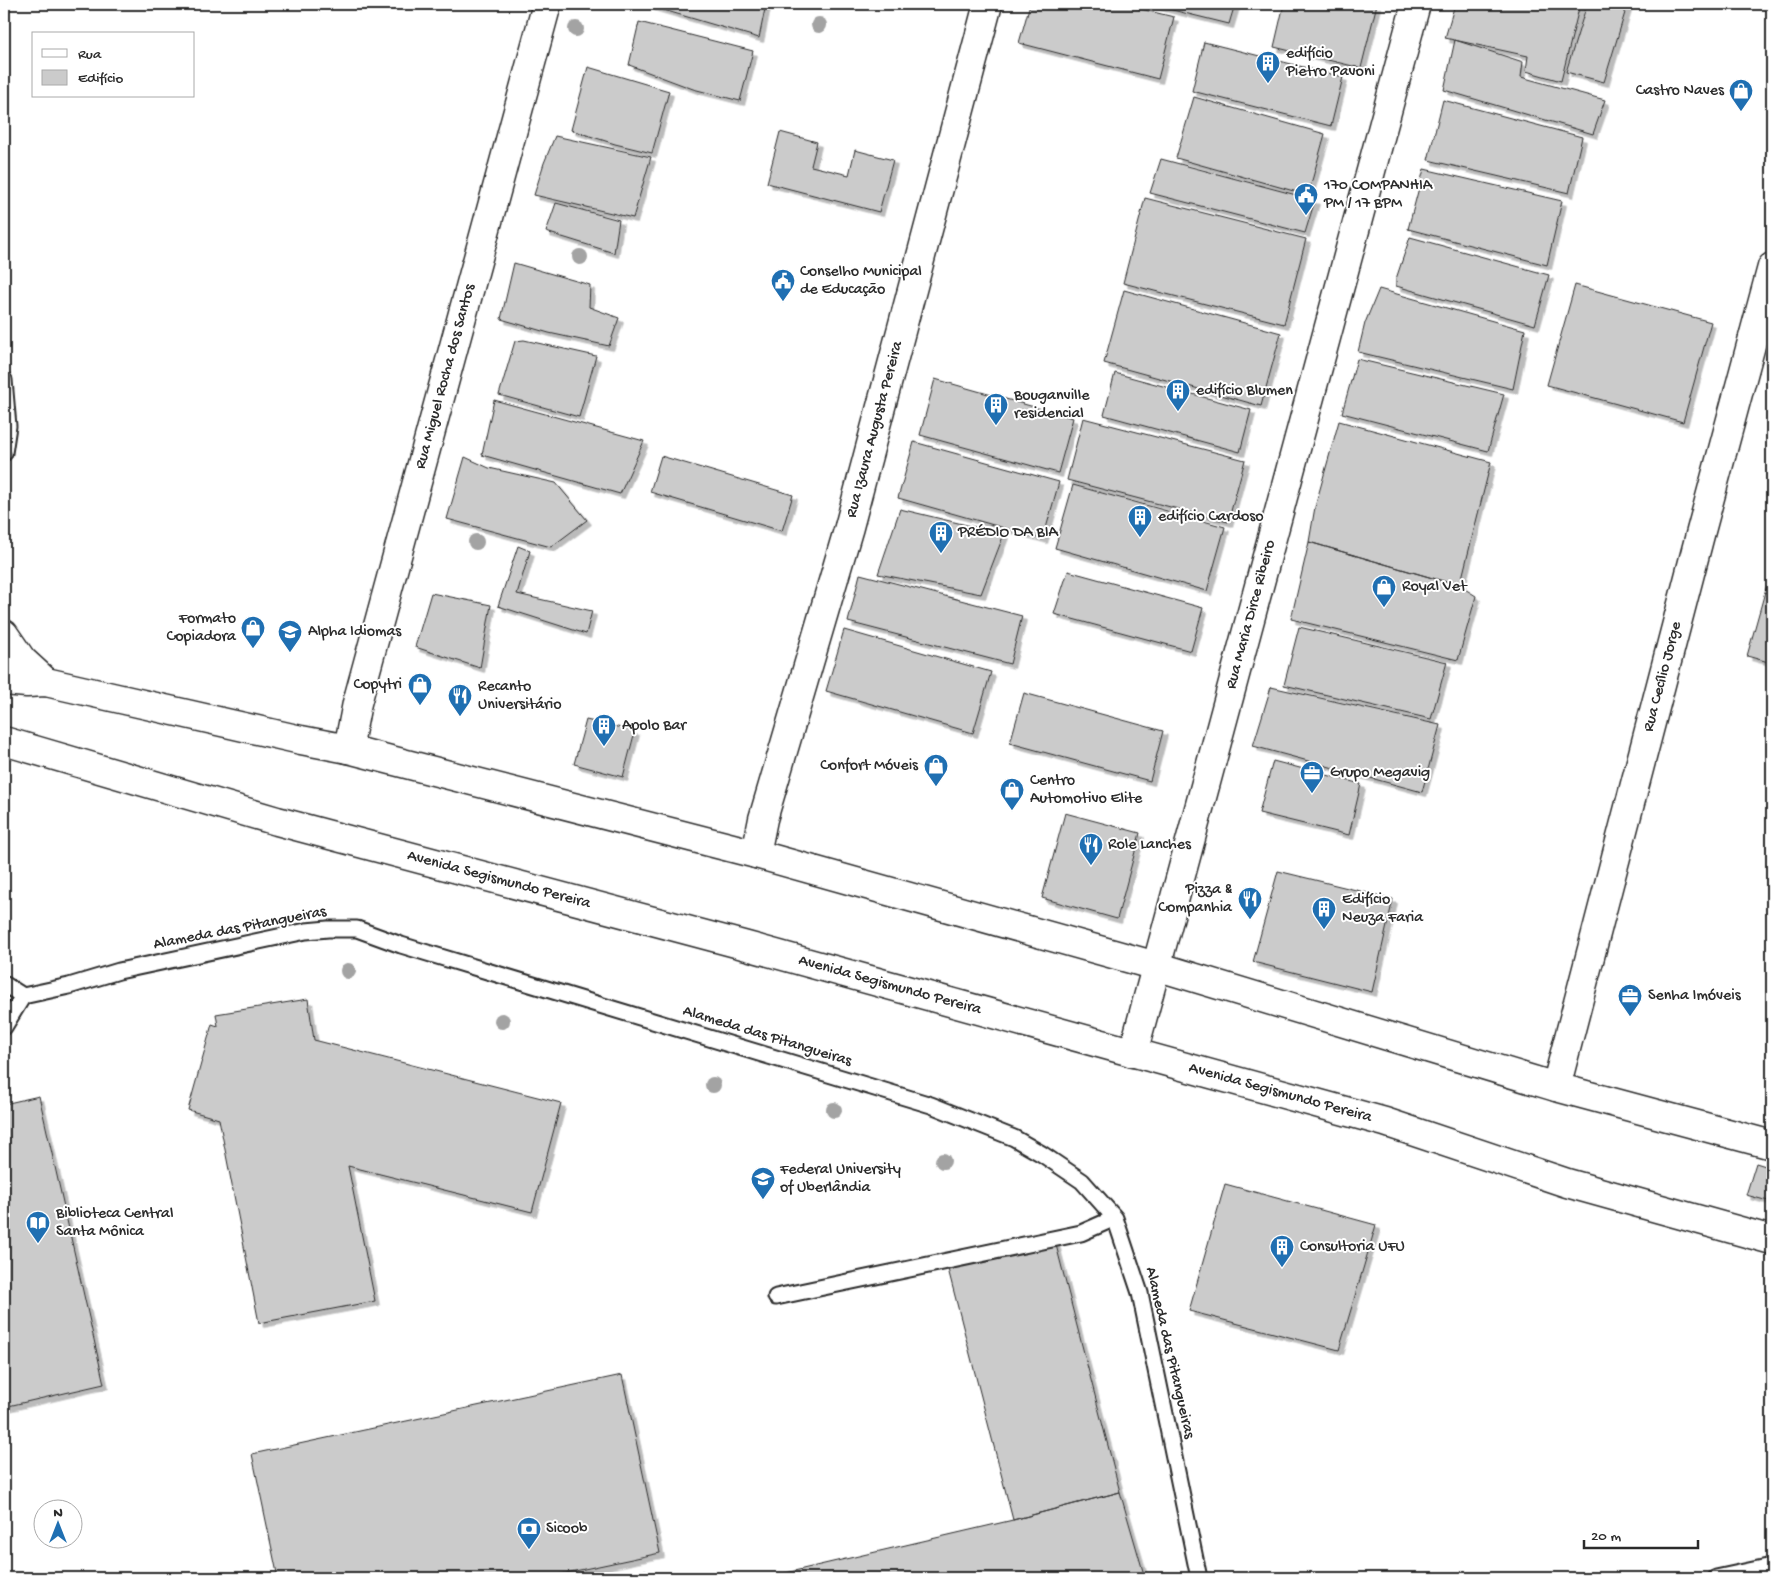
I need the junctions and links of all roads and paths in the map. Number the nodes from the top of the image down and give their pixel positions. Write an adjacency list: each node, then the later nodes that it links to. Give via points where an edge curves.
1 (547, 4): 11 (main road, Rua Miguel Rocha dos Santos, via 357,703)
2 (988, 4): 12 (main road, Rua Izaura Augusta Pereira, via 849,527)
3 (1416, 4): 13 (main road, Rua Maria Dirce Ribeiro)
4 (1772, 267): 18 (main road, Rua Cecílio Jorge)
5 (4, 380): 6 (lane, via 8,426)
6 (4, 453)
7 (4, 634): 9 (main road, via 22,660)
8 (4, 681): 9 (main road)
9 (46, 682): 11 (main road)
10 (4, 741): 17 (main road, Avenida Segismundo Pereira, via 277,821)
11 (348, 749): 12 (main road)
12 (756, 854): 13 (main road)
13 (1156, 966): 17 (main road, Rua Maria Dirce Ribeiro); 18 (main road)
14 (4, 984): 15 (lane)
15 (23, 996): 16 (lane); 20 (lane, Alameda das Pitangueiras, via 119,970 306,931 357,929 939,1108 1014,1138 1042,1154 1082,1181)
16 (4, 1027)
17 (1133, 1053): 21 (main road, Avenida Segismundo Pereira, via 1385,1122 1567,1183)
18 (1556, 1086): 19 (main road)
19 (1772, 1144)
20 (1116, 1218): 22 (lane, via 1081,1233); 24 (lane, Alameda das Pitangueiras, via 1140,1293)
21 (1772, 1240)
22 (776, 1297)
23 (1772, 1566): 25 (lane)
24 (1199, 1578)
25 (1716, 1578)

